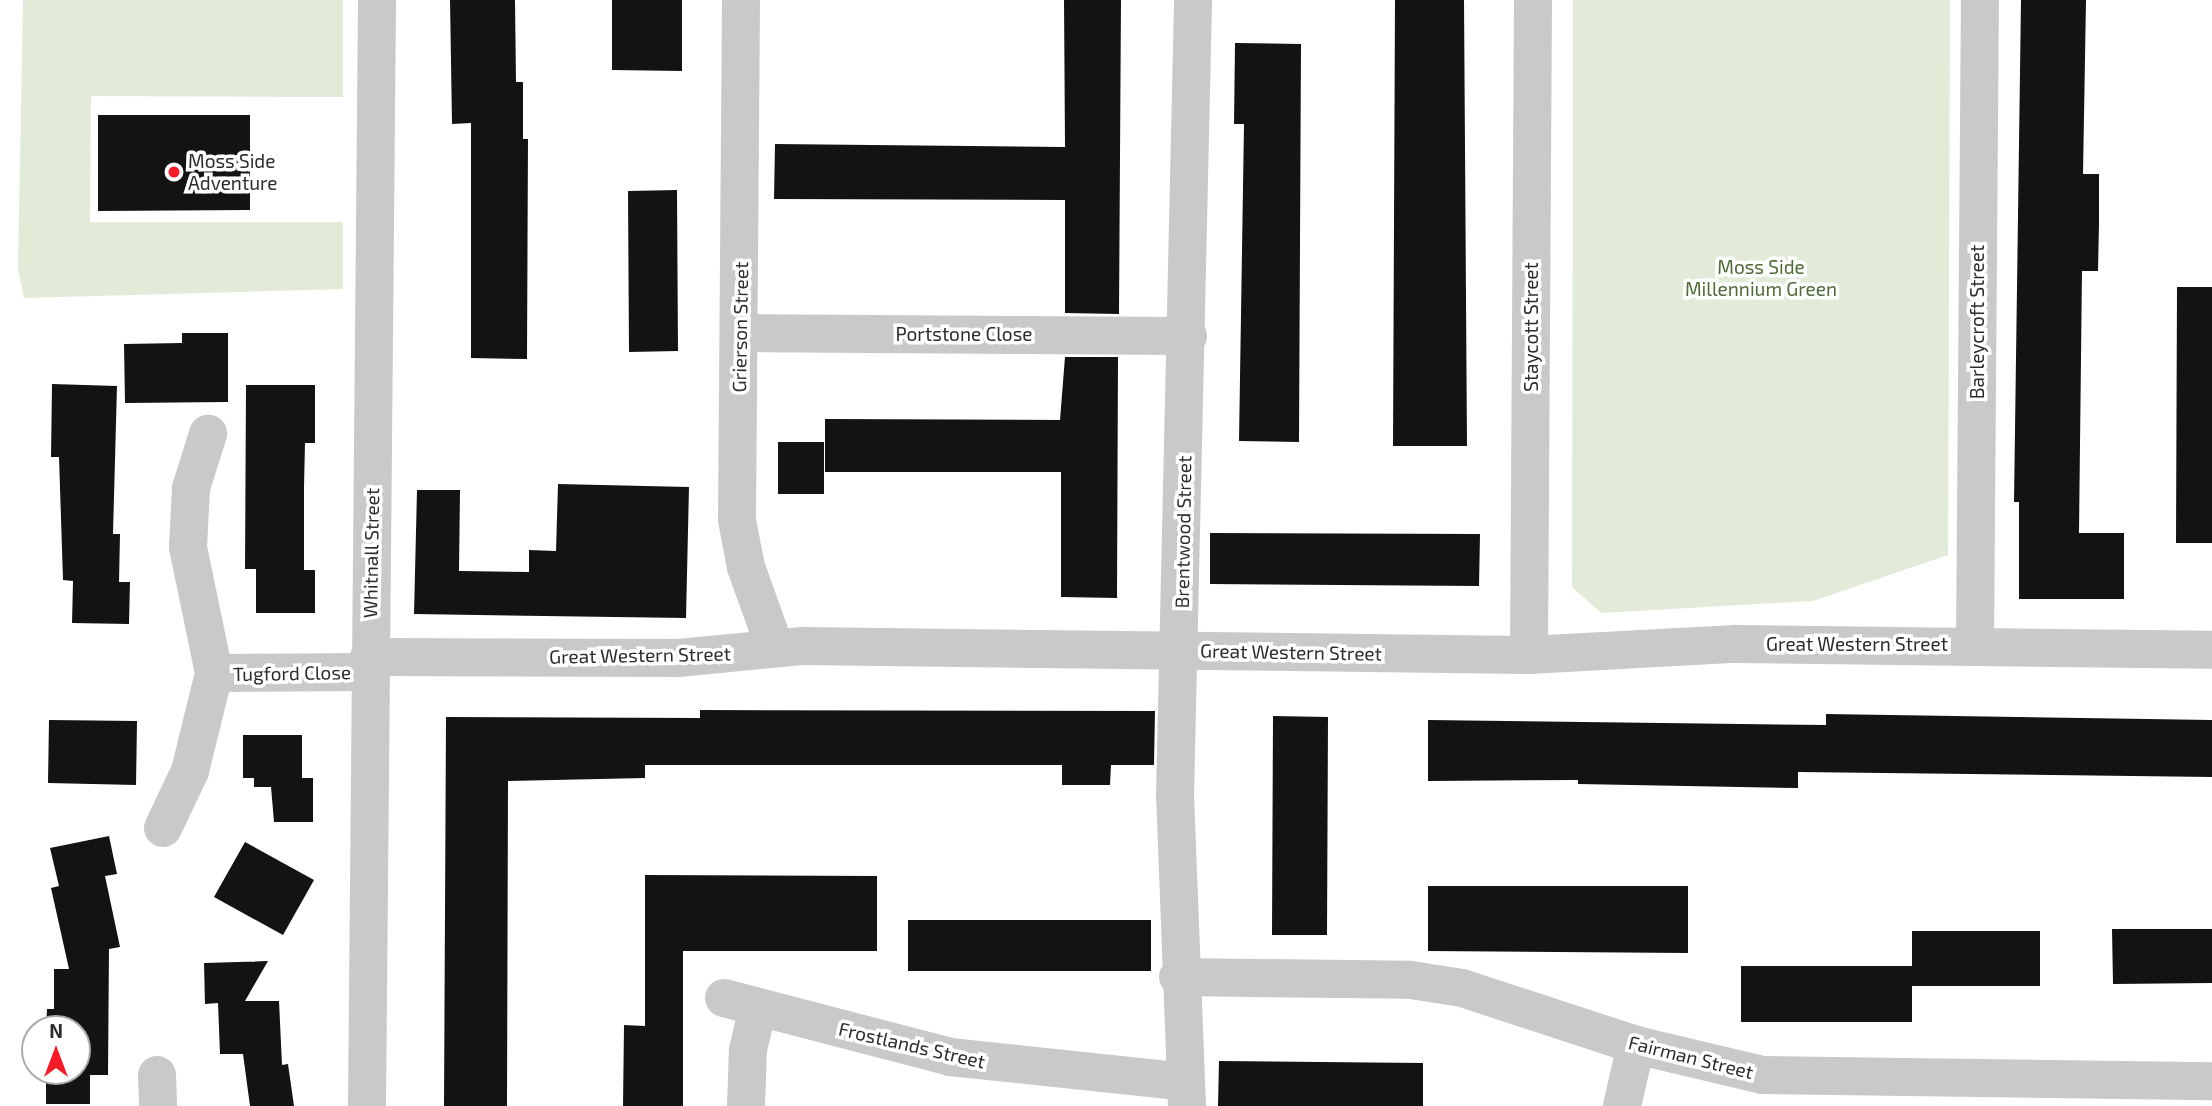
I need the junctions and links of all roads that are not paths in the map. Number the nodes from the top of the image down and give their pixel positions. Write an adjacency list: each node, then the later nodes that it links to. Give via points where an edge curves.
1 (377, 0): 14 (street, Whitnall Street)
2 (741, 0): 6 (street, Grierson Street)
3 (1193, 0): 7 (street, Brentwood Street)
4 (1533, 0): 13 (street, Staycott Street)
5 (1980, 0): 9 (street, Barleycroft Street)
6 (741, 333): 7 (street, Portstone Close); 10 (street, Grierson Street, via 737,520 746,567)
7 (1188, 336): 11 (street, Brentwood Street)
8 (208, 434): 15 (street, Tugford Close, via 191,488 188,547)
9 (1975, 643): 12 (street, Great Western Street); 13 (street, Great Western Street, via 1735,644)
10 (775, 648): 11 (street, Great Western Street); 14 (street, Great Western Street, via 678,658)
11 (1180, 650): 13 (street, Great Western Street); 17 (street, Brentwood Street, via 1175,796)
12 (2212, 650)
13 (1529, 655)
14 (369, 664): 15 (street, Tugford Close); 22 (street, Whitnall Street)
15 (214, 673): 16 (street, Tugford Close, via 190,771)
16 (163, 828)
17 (1178, 977): 18 (street, Fairman Street, via 1410,981 1462,988); 21 (street, Brentwood Street)
18 (1636, 1045): 20 (street, Fairman Street, via 1763,1075); 24 (street)
19 (2212, 1082): 20 (street, Fairman Street)
20 (2098, 1091)
21 (1186, 1094): 23 (street, Frostlands Street, via 950,1057 741,1002 748,1050)
22 (367, 1106)
23 (746, 1106)
24 (1622, 1106)

